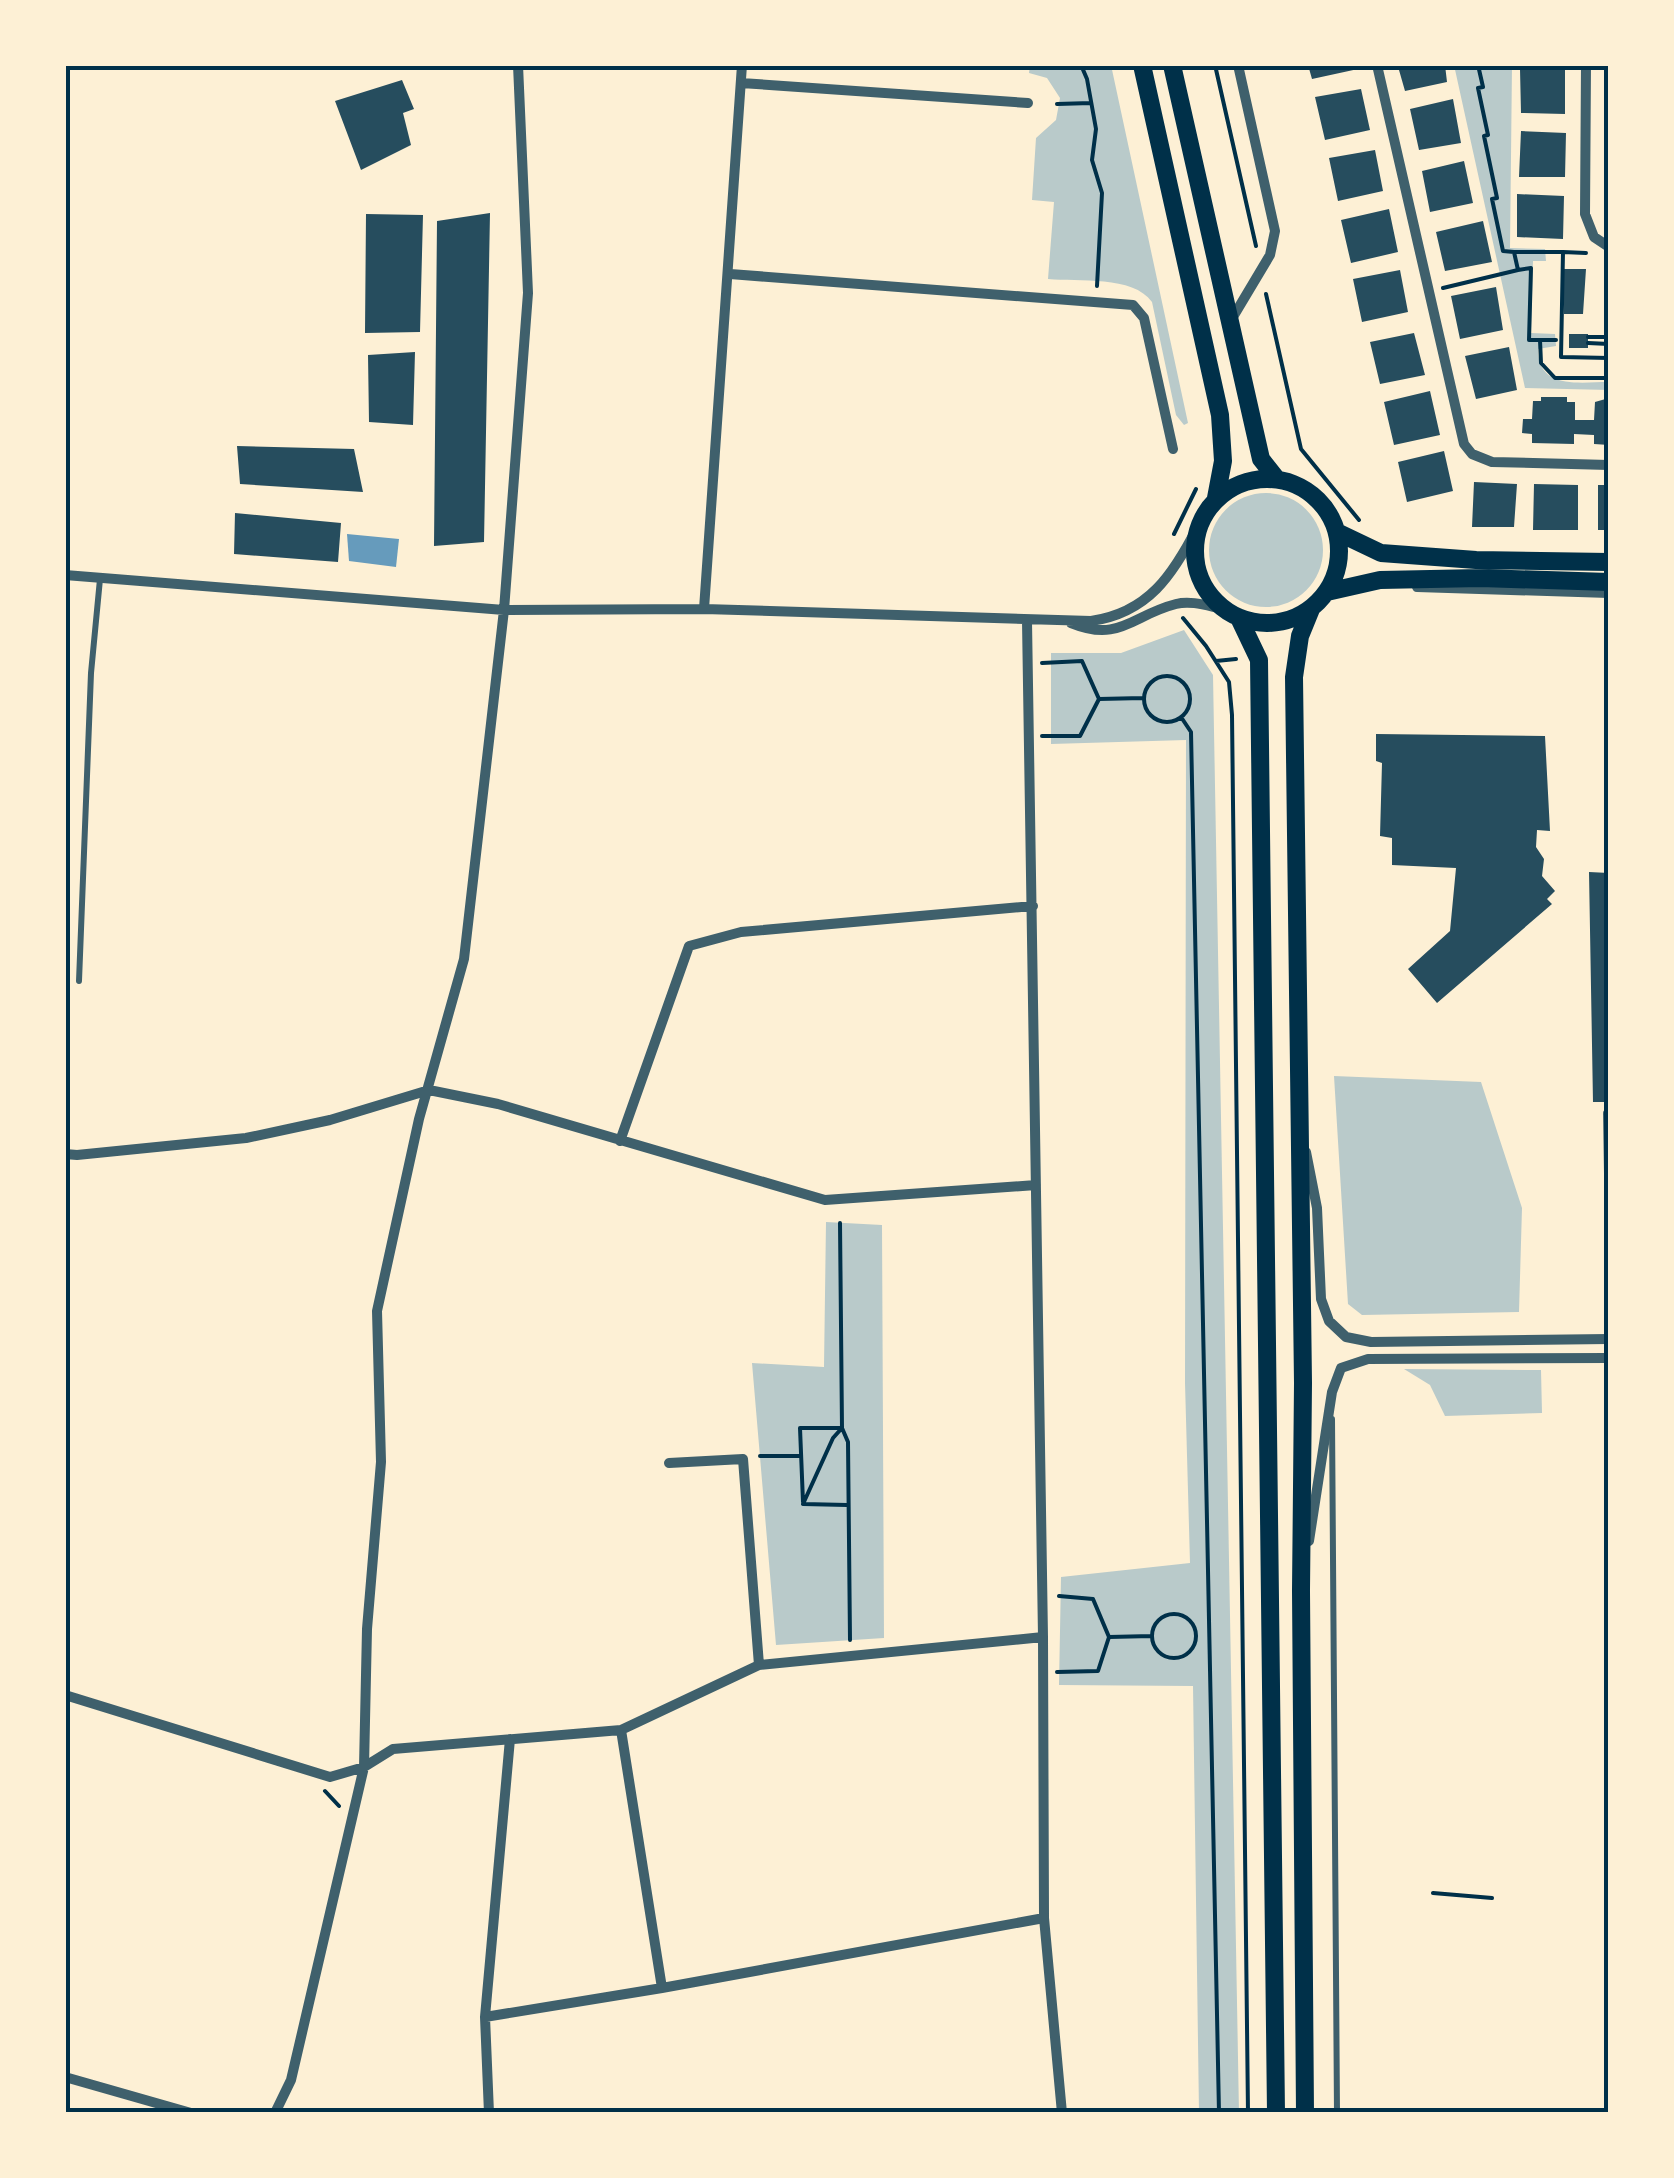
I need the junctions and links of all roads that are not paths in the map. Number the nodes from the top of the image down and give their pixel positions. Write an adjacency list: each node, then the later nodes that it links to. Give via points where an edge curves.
1 (518, 65): 27 (street, via 528,293)
2 (742, 65): 8 (street)
3 (1142, 65): 16 (main road, via 1220,416 1223,460)
4 (1172, 65): 12 (main road)
5 (1238, 65): 12 (street, via 1275,231)
6 (1377, 65): 14 (street, via 1464,444 1492,462)
7 (1586, 65): 10 (street, via 1585,214 1594,237)
8 (742, 83): 9 (street); 11 (street)
9 (1028, 102)
10 (1609, 247)
11 (730, 274): 13 (street, via 1133,305 1144,318); 28 (street)
12 (1230, 323): 15 (main road, via 1260,460)
13 (1174, 449)
14 (1609, 465)
15 (1276, 478): 16 (main road, via 1252,479); 18 (main road, via 1313,495)
16 (1216, 498): 17 (main road)
17 (1198, 526): 29 (main road, via 1197,572 1206,592); 31 (street, via 1151,597 1107,618)
18 (1337, 532): 19 (main road, via 1381,553); 24 (main road, via 1338,563)
19 (1609, 562)
20 (65, 574): 21 (street)
21 (100, 578): 27 (street); 33 (lane)
22 (1404, 581): 23 (main road); 24 (main road); 25 (street, via 1412,587)
23 (1609, 582)
24 (1327, 592): 26 (main road)
25 (1609, 593)
26 (1311, 609): 29 (main road, via 1264,624); 35 (main road, via 1294,677)
27 (504, 610): 28 (street); 34 (street, via 464,959)
28 (704, 610): 30 (street)
29 (1231, 614): 31 (street, via 1177,604 1111,632); 60 (main road, via 1259,660)
30 (1028, 621): 31 (street); 32 (street)
31 (1065, 621)
32 (1032, 906): 37 (street, via 741,932 690,946); 39 (street)
33 (79, 982)
34 (429, 1090): 37 (street); 38 (street, via 246,1138); 51 (street, via 377,1310 381,1462)
35 (1298, 1107): 41 (street, via 1318,1208 1320,1300 1346,1337); 45 (main road)
36 (1609, 1114): 40 (lane)
37 (620, 1141): 39 (street, via 825,1200)
38 (65, 1154)
39 (1036, 1185): 46 (street)
40 (1608, 1234)
41 (1609, 1339)
42 (1609, 1358): 43 (street, via 1368,1359 1341,1368)
43 (1332, 1392): 45 (street); 62 (lane)
44 (669, 1463): 47 (street, via 743,1459)
45 (1301, 1591): 61 (main road)
46 (1043, 1637): 47 (street); 52 (street)
47 (759, 1665): 49 (street)
48 (65, 1695): 51 (street, via 330,1777)
49 (621, 1730): 50 (street); 53 (street)
50 (510, 1740): 51 (street, via 394,1749); 54 (street)
51 (364, 1767): 57 (street, via 291,2080)
52 (1044, 1918): 53 (street); 59 (street)
53 (662, 1988): 54 (street)
54 (485, 2016): 58 (street)
55 (65, 2077): 56 (street)
56 (191, 2113)
57 (276, 2113)
58 (489, 2113)
59 (1062, 2113)
60 (1276, 2113)
61 (1305, 2113)
62 (1337, 2113)

